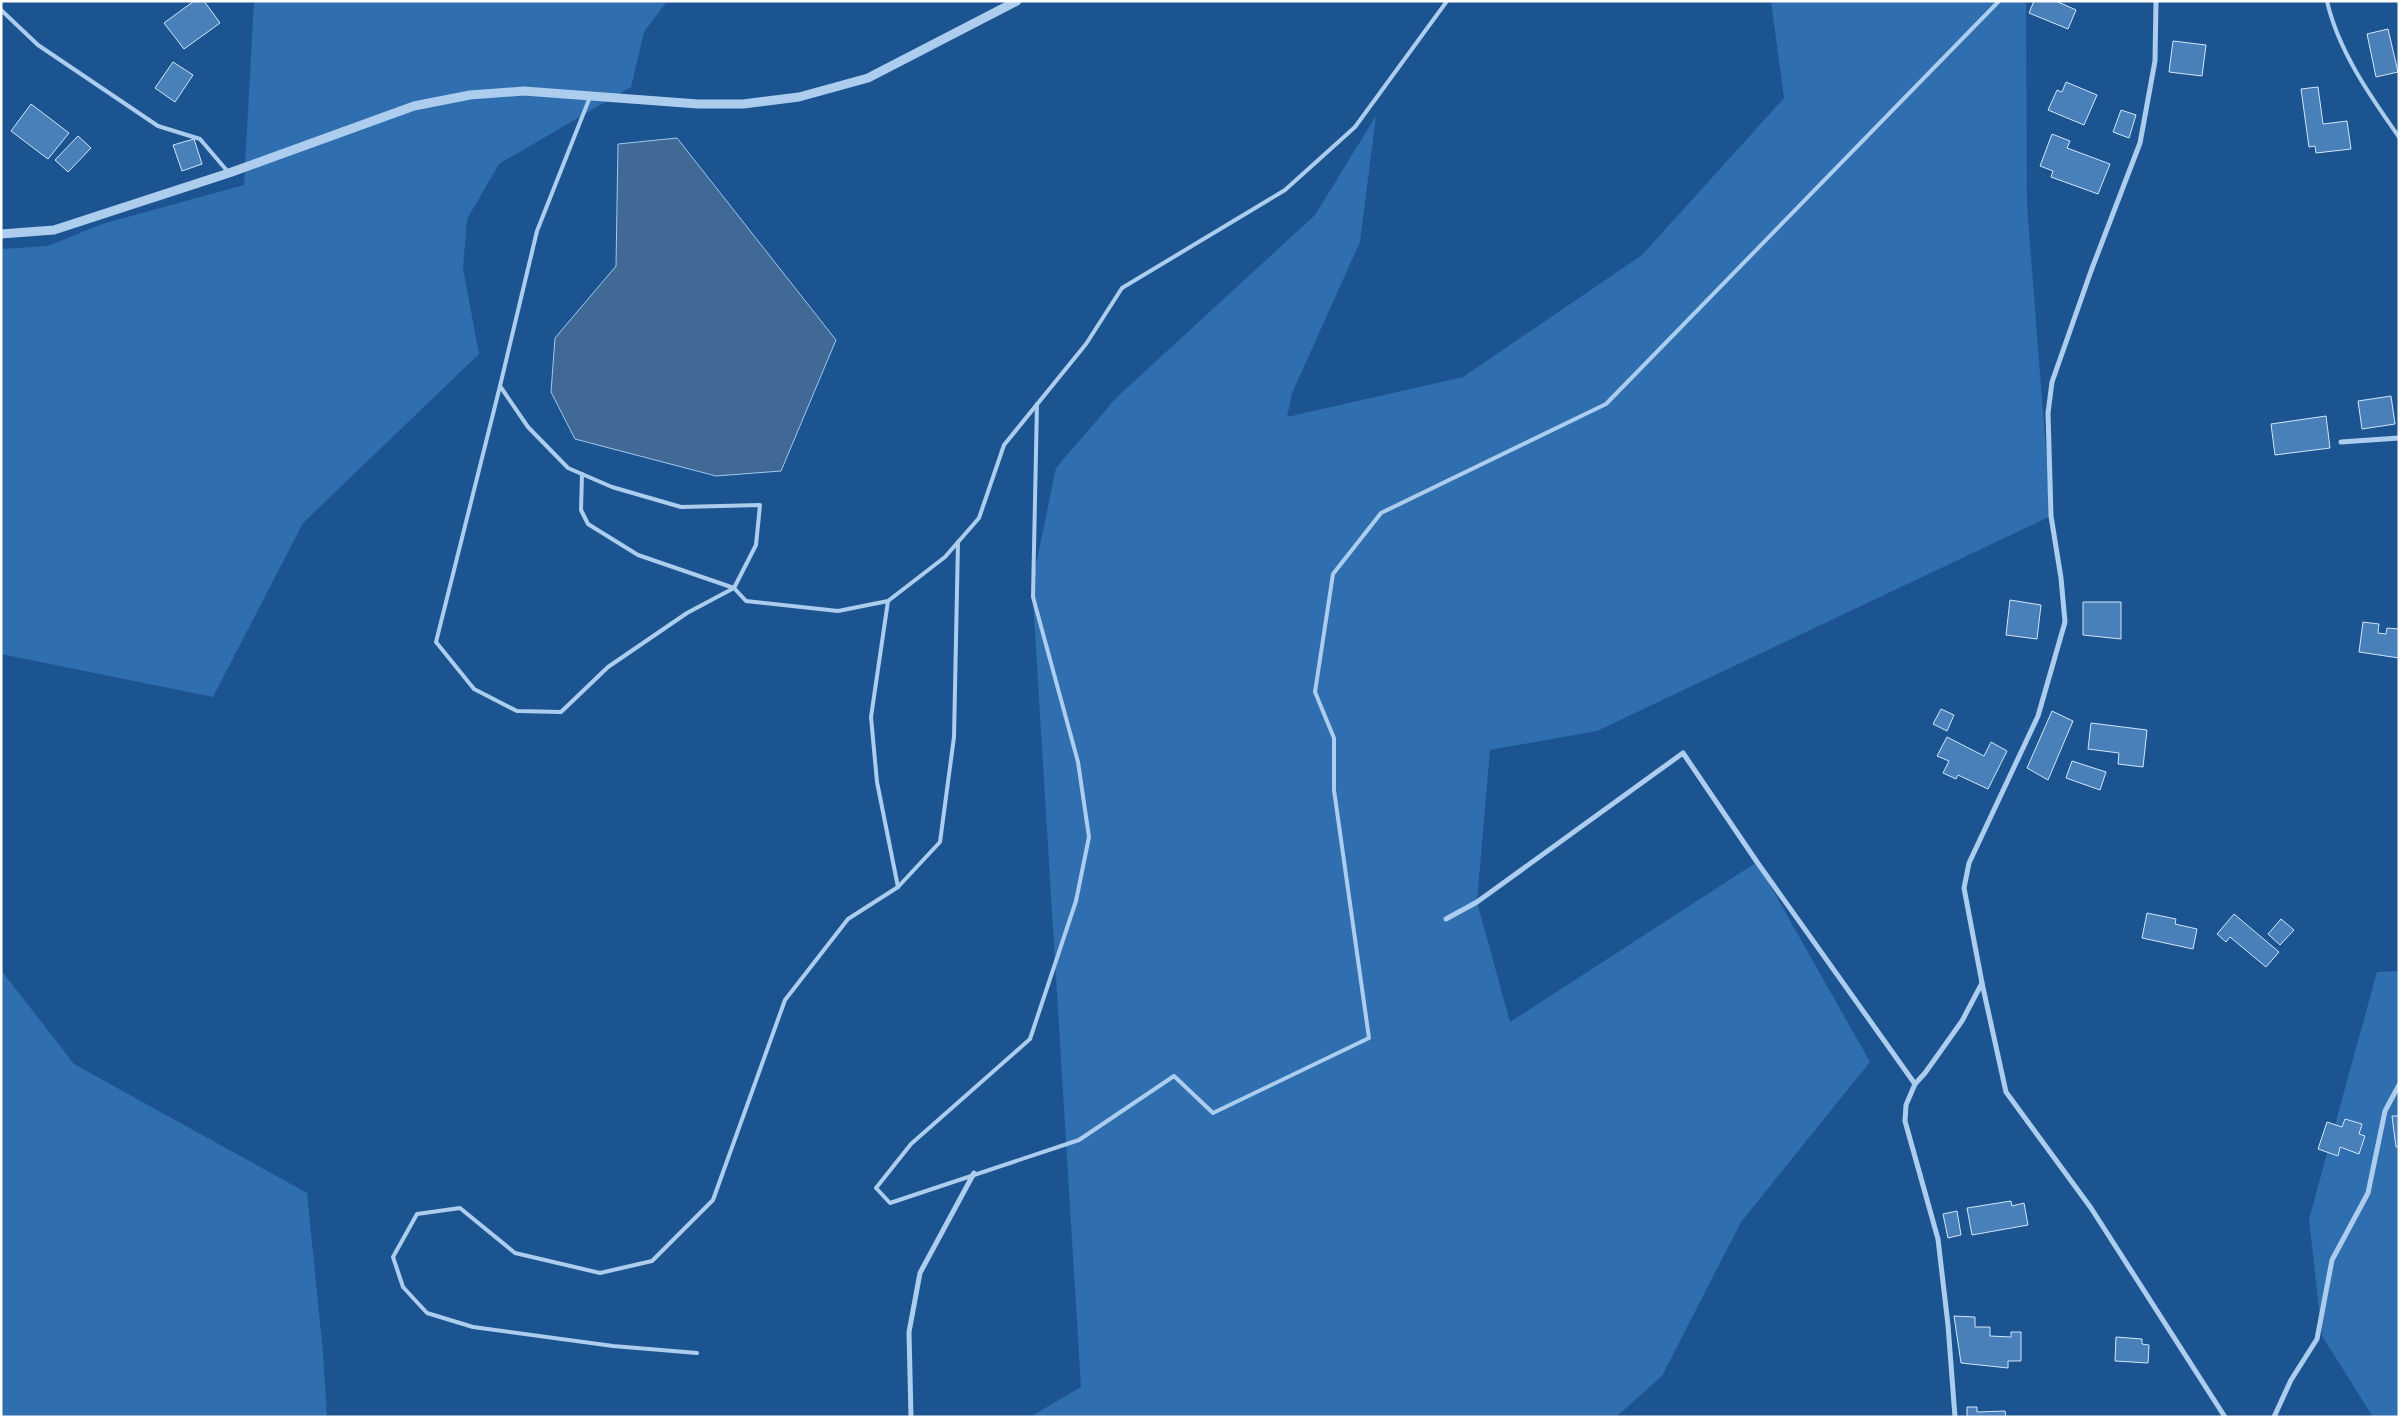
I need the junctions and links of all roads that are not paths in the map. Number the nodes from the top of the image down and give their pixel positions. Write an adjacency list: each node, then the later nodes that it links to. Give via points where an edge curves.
1 (1017, 1): 7 (street, via 868,78 799,97 743,104 698,104)
2 (1447, 1): 12 (lane, via 1355,127 1285,190 1122,288 1086,344)
3 (1999, 1): 24 (lane, via 1606,404 1381,513 1333,574 1315,692 1334,738 1334,790 1369,1038 1213,1113 1174,1076 1079,1140)
4 (2156, 1): 21 (street, via 2155,61 2140,142 2052,382 2048,413 2051,516 2065,622 2038,716 1969,863 1964,888)
5 (2327, 1): 8 (lane, via 2332,22 2371,98)
6 (1, 10): 9 (lane, via 38,45 158,126 200,139)
7 (591, 95): 9 (street, via 524,91 470,95 414,106); 11 (lane, via 537,231)
8 (2399, 137)
9 (228, 173): 10 (street, via 54,230)
10 (1, 234)
11 (500, 386): 15 (lane, via 528,427 568,468); 17 (lane, via 436,642 474,689 517,711 561,712 608,667 686,613)
12 (1037, 404): 16 (lane, via 1004,444 979,518); 24 (lane, via 1033,597 1078,762 1089,837 1076,901 1030,1039 911,1144 876,1188 890,1203)
13 (2399, 438): 14 (street)
14 (2341, 442)
15 (582, 474): 17 (lane, via 581,510 588,524 638,555); 17 (lane, via 612,487 681,507 760,505 756,545)
16 (958, 541): 18 (lane, via 944,557); 19 (lane, via 954,737 940,842)
17 (734, 588): 18 (lane, via 746,601 838,610)
18 (888, 600): 19 (lane, via 871,717 877,782)
19 (898, 887): 25 (lane, via 848,919 785,1000 713,1200 652,1261 600,1273 516,1253 460,1208 417,1214 394,1257 403,1287 427,1313 473,1327)
20 (1446, 919): 22 (street, via 1477,902 1683,752)
21 (1982, 984): 22 (street, via 1962,1021); 28 (street, via 2006,1092 2091,1208)
22 (1915, 1084): 27 (street, via 1906,1105 1905,1122 1938,1239)
23 (2399, 1085): 29 (street, via 2385,1111 2368,1193 2332,1260 2317,1339 2291,1380)
24 (974, 1174): 26 (street, via 920,1273 909,1332)
25 (697, 1354)
26 (912, 1417)
27 (1954, 1417)
28 (2225, 1417)
29 (2274, 1417)

